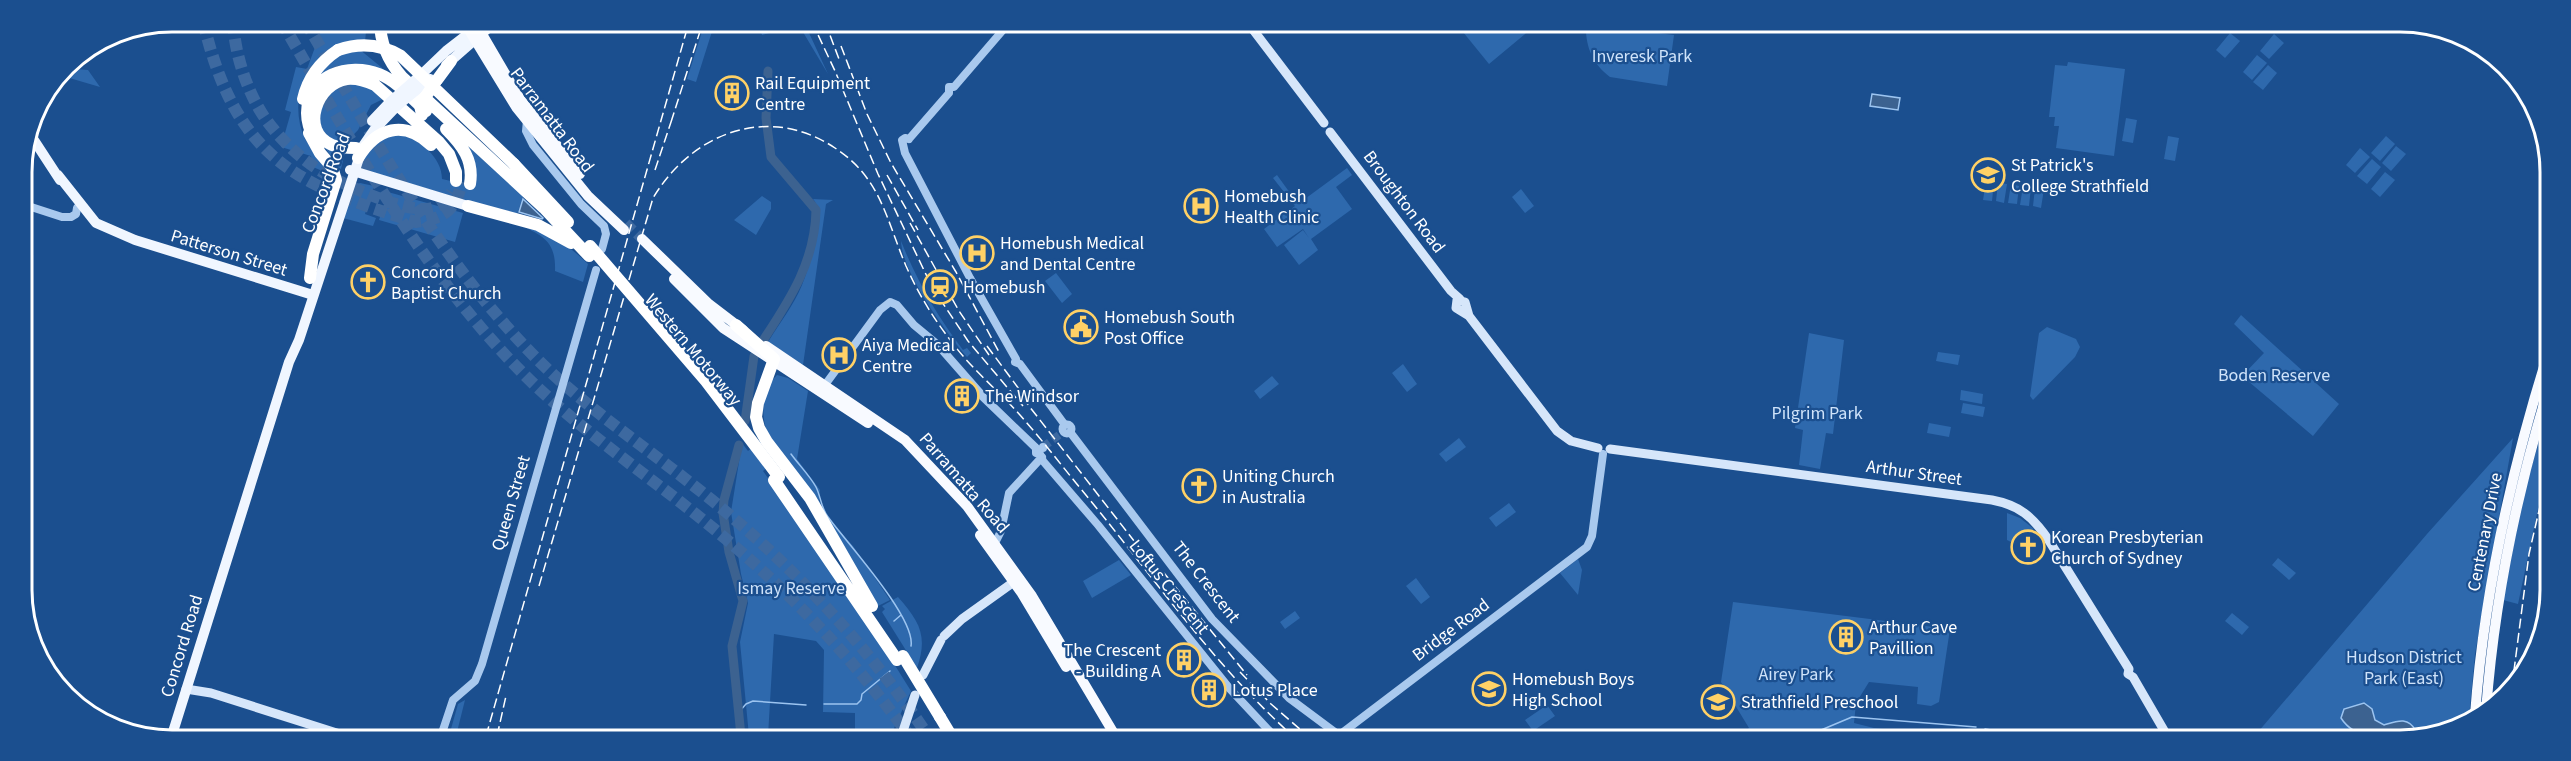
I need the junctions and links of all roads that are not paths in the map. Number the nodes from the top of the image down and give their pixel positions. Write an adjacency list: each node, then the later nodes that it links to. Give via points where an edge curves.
1 (382, 32): 20 (highway, Western Motorway, via 384,48 402,77)
2 (390, 32): 19 (highway, Western Motorway, via 406,67)
3 (471, 32): 10 (main road, Concord Road, via 446,51)
4 (473, 32): 9 (main road)
5 (478, 32): 11 (highway, Parramatta Road, via 504,90)
6 (478, 32): 11 (highway, Parramatta Road, via 520,99 625,227 588,196)
7 (1001, 32): 41 (street, The Crescent, via 907,142 905,153 1018,361 1064,431 1217,624 1289,698)
8 (1255, 32): 29 (main road, Broughton Road, via 1324,123 1323,130 1330,132 1557,431 1571,441)
9 (451, 61): 10 (highway)
10 (430, 77): 14 (main road, Concord Road, bridge, via 393,105); 15 (highway, bridge, via 420,107 422,115 452,144 461,159)
11 (527, 120): 20 (street, via 526,131 533,145 604,226 606,234)
12 (314, 140): 15 (highway, via 307,106 321,81 347,69 378,74 416,102 460,143 469,158); 19 (highway, bridge, via 303,117 305,91 321,63 338,50 368,44 389,49 514,164); 22 (highway, via 336,180 313,254)
13 (35, 141): 18 (main road, Patterson Street)
14 (355, 166): 15 (highway, via 365,147 378,136 387,131 408,131 423,138 440,154); 15 (highway, via 320,136 315,123 315,107 324,92 346,79 375,85 415,120 449,154); 16 (main road); 22 (main road, Concord Road, via 324,230); 23 (main road, Concord Road)
15 (459, 182)
16 (468, 206): 20 (highway, via 538,225)
17 (32, 207): 18 (street, via 62,217 74,216)
18 (80, 208): 23 (main road, Patterson Street, via 102,227 135,240)
19 (568, 222): 20 (highway, Western Motorway)
20 (592, 252): 21 (highway, Western Motorway); 31 (highway, Western Motorway, bridge, via 700,374)
21 (598, 268): 31 (highway, Western Motorway); 46 (street, Queen Street, via 482,663 475,681 453,700)
22 (310, 278): 23 (main road, Concord Road)
23 (309, 294): 37 (main road, Concord Road)
24 (735, 325): 25 (highway); 25 (highway, Parramatta Road, via 641,242 723,328); 27 (highway, Parramatta Road)
25 (774, 362): 27 (highway, Parramatta Road); 34 (highway, via 758,403 757,422 766,442 810,498)
26 (2540, 381): 40 (highway, Centenary Drive, via 2497,549)
27 (822, 389): 30 (street, Loftus Crescent, via 890,302 937,344 982,395); 32 (highway, Parramatta Road, via 905,440 967,506); 33 (highway, Parramatta Road, via 902,445 956,503)
28 (2540, 417): 39 (highway, Centenary Drive, via 2506,551)
29 (1604, 450): 42 (street, Bridge Road, via 1590,543 1581,553); 43 (main road, Arthur Street, via 2016,506 2039,526)
30 (1041, 451): 32 (street, via 1009,493); 52 (street, Loftus Crescent, via 1224,681)
31 (776, 479): 34 (highway, Western Motorway); 35 (highway, Western Motorway)
32 (995, 543): 33 (highway, Parramatta Road)
33 (1017, 580): 36 (main road, via 962,619 943,638); 50 (highway, Parramatta Road); 51 (highway, Parramatta Road)
34 (872, 606): 35 (highway, Western Motorway)
35 (900, 658): 48 (highway, Western Motorway); 49 (highway, Western Motorway, bridge)
36 (923, 675)
37 (186, 689): 44 (main road, Concord Road); 45 (main road, via 211,693)
38 (915, 695): 47 (main road)
39 (2487, 699)
40 (2476, 707)
41 (1332, 729)
42 (1346, 729)
43 (2163, 729)
44 (174, 730)
45 (328, 730)
46 (443, 730)
47 (903, 730)
48 (938, 730)
49 (948, 730)
50 (1104, 730)
51 (1111, 730)
52 (1268, 730)

